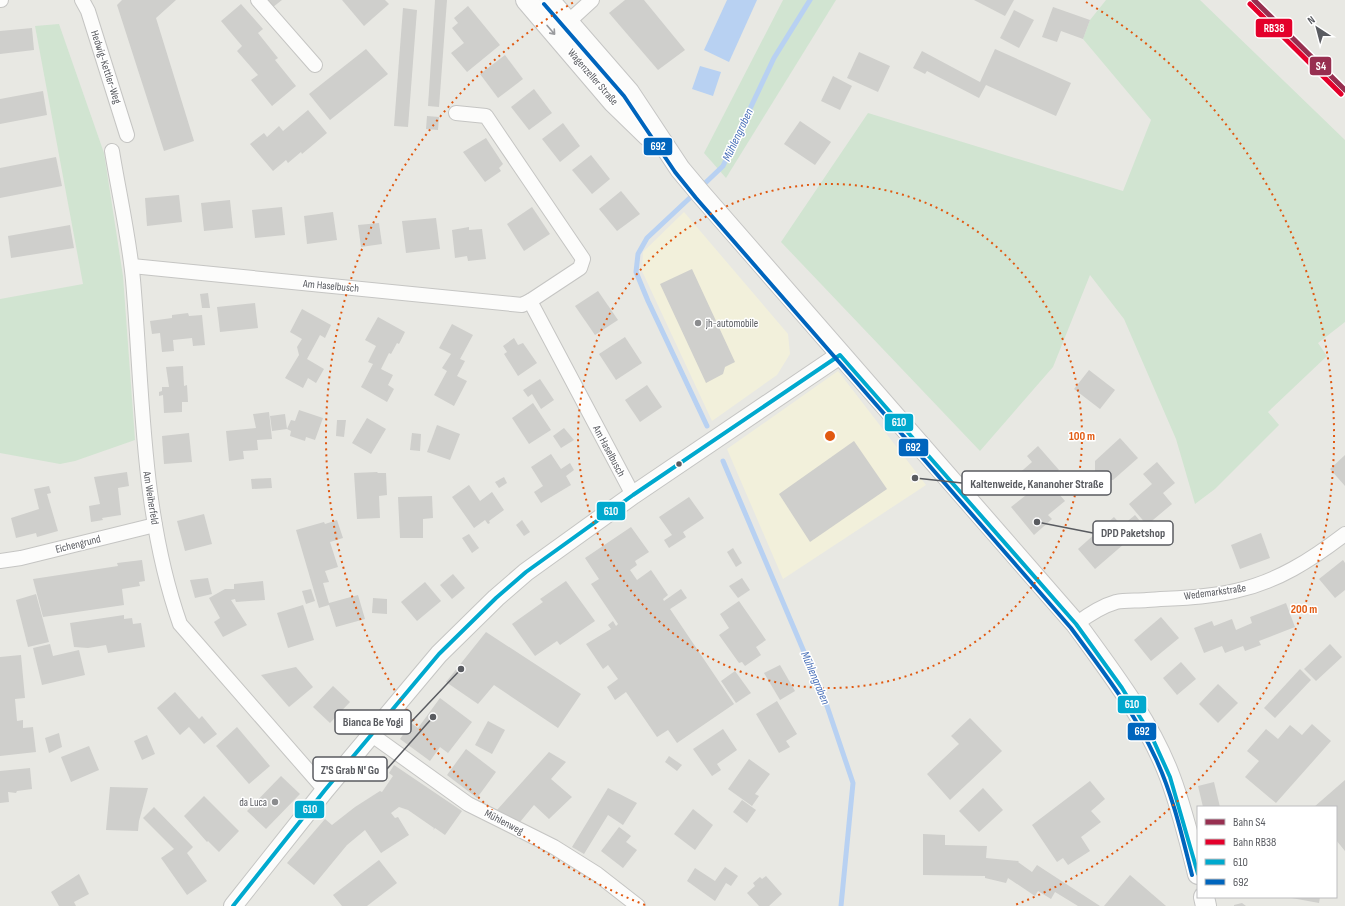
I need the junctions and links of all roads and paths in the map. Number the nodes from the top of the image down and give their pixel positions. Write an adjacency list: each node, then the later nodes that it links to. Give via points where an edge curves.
1 (82, 0): 9 (street, Hedwig-Kettler-Weg, via 88,11)
2 (258, 0): 7 (street)
3 (526, 0): 11 (main road, Wagenzeller Straße, one-way to 11, via 613,102)
4 (549, 0): 6 (main road, Wagenzeller Straße)
5 (592, 0): 6 (street)
6 (568, 22): 11 (main road, Wagenzeller Straße, via 629,92)
7 (315, 65)
8 (456, 113): 13 (street, Am Haselbusch, via 486,116 582,260 580,268)
9 (127, 135)
10 (112, 151): 12 (street, Am Weiherfeld)
11 (680, 168): 14 (main road, Wagenzeller Straße)
12 (132, 266): 13 (street, Am Haselbusch, via 431,297 522,305); 16 (street, Am Weiherfeld, via 142,430)
13 (530, 301): 15 (street, Am Haselbusch)
14 (840, 355): 15 (street); 19 (main road, Wagenzeller Straße)
15 (632, 495): 20 (street, via 526,572 496,598 439,654)
16 (155, 525): 18 (street, Eichengrund); 21 (street, Am Weiherfeld, via 172,601 180,624)
17 (1345, 534): 19 (street, Wedemarkstraße, via 1320,553 1262,585 1205,596 1116,602 1088,615)
18 (0, 561)
19 (1076, 624): 22 (main road, Wagenzeller Straße, via 1122,688 1151,735 1170,777)
20 (372, 735): 21 (street); 24 (street, Mühlenweg, via 468,804 554,847 597,874)
21 (325, 790): 23 (street)
22 (1197, 871)
23 (233, 906)
24 (638, 906)

